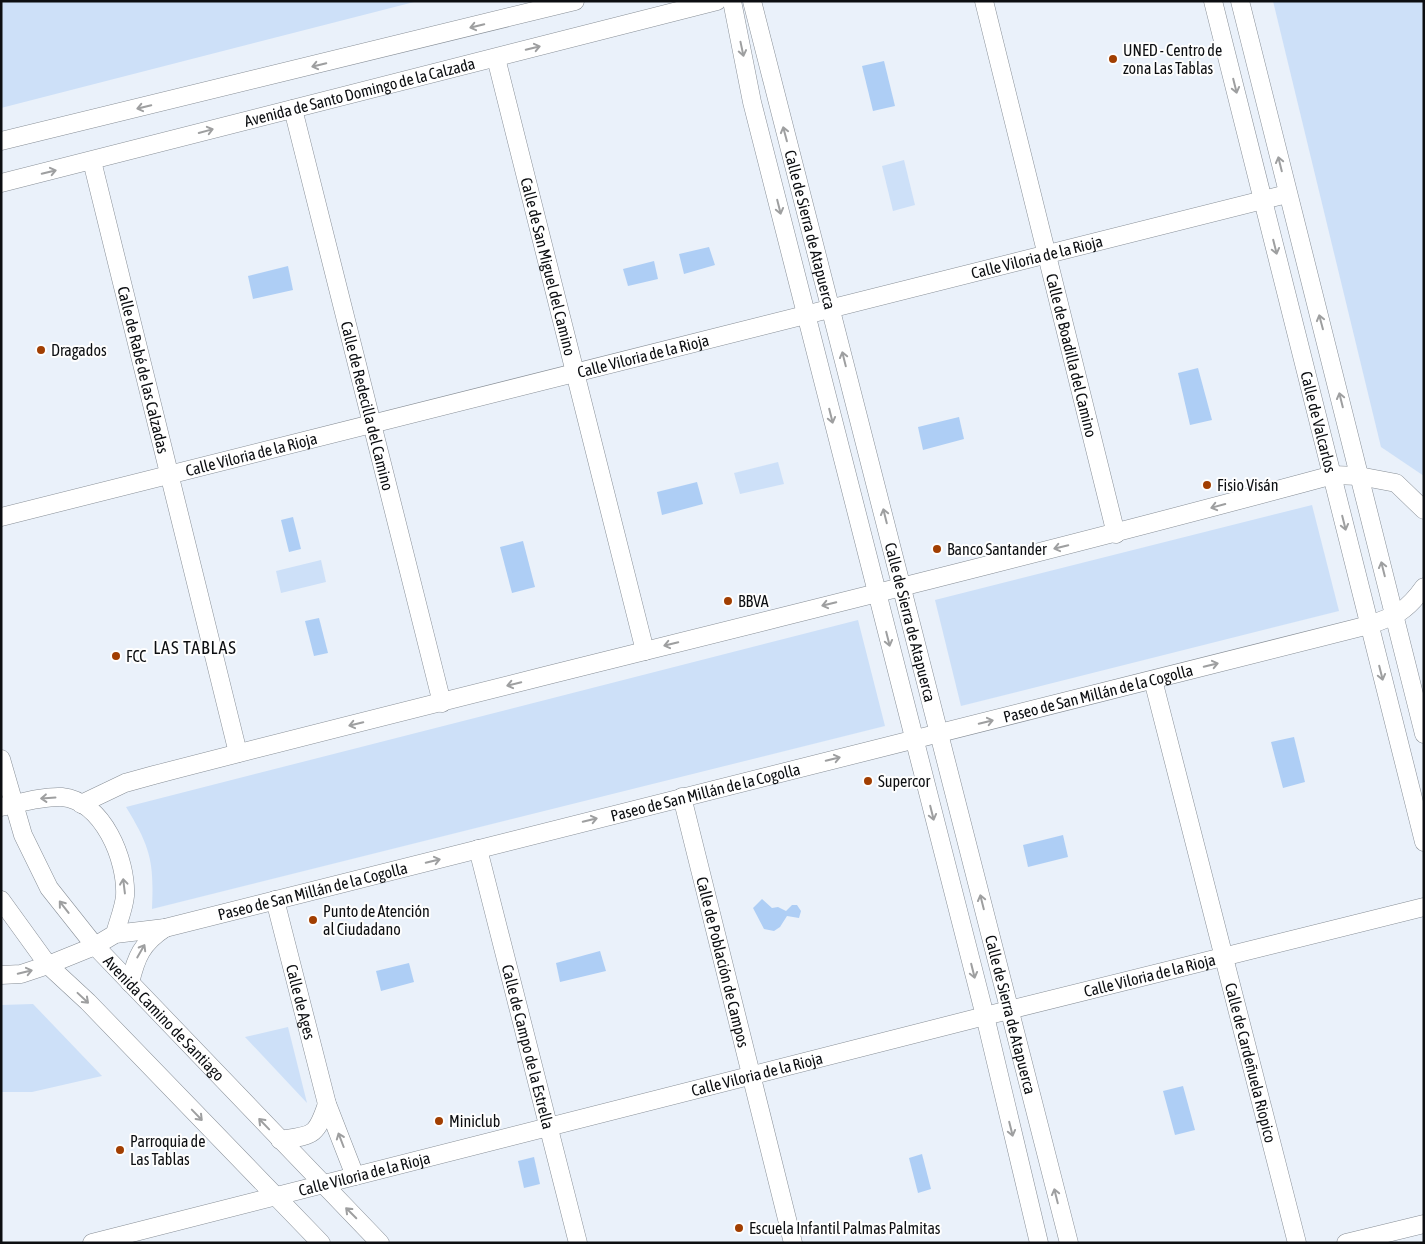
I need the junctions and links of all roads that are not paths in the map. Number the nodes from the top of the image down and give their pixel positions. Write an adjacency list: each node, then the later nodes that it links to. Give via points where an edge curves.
1 (576, 1): 10 (street, one-way to 10)
2 (717, 1): 8 (street, Avenida de Santo Domingo de la Calzada, one-way to 2)
3 (732, 1): 17 (street, Calle de Sierra de Atapuerca, one-way to 17, via 752,102)
4 (752, 1): 16 (street, Calle de Sierra de Atapuerca, one-way to 4)
5 (984, 1): 15 (street, Calle de Boadilla del Camino)
6 (1214, 1): 14 (street, Calle de Valcarlos, one-way to 14)
7 (1240, 1): 13 (street, Calle de Valcarlos, one-way to 7)
8 (496, 58): 9 (street, Avenida de Santo Domingo de la Calzada); 18 (street, Calle de San Miguel del Camino)
9 (293, 109): 11 (street, Avenida de Santo Domingo de la Calzada, one-way to 9); 19 (street, Calle de Redecilla del Camino)
10 (1, 141)
11 (92, 161): 12 (street, Avenida de Santo Domingo de la Calzada, one-way to 11); 21 (street, Calle de Rabé de las Calzadas)
12 (1, 183)
13 (1287, 194): 14 (street, Calle Viloria de la Rioja); 22 (street, Calle de Valcarlos, one-way to 13)
14 (1263, 200): 15 (street, Calle Viloria de la Rioja); 20 (street, Calle de Valcarlos, one-way to 20)
15 (1048, 255): 16 (street, Calle Viloria de la Rioja); 25 (street, Calle de Boadilla del Camino)
16 (831, 308): 17 (street, Calle Viloria de la Rioja); 26 (street, Calle de Sierra de Atapuerca, one-way to 16)
17 (805, 315): 18 (street, Calle Viloria de la Rioja); 28 (street, Calle de Sierra de Atapuerca, one-way to 28)
18 (575, 373): 19 (street, Calle Viloria de la Rioja); 31 (street, Calle de San Miguel del Camino)
19 (372, 424): 21 (street, Calle Viloria de la Rioja); 33 (street, Calle de Redecilla del Camino)
20 (1333, 475): 22 (street); 25 (street, one-way to 25); 30 (street, Calle de Valcarlos, one-way to 30)
21 (169, 476): 24 (street, Calle Viloria de la Rioja); 37 (street, Calle de Rabé de las Calzadas)
22 (1359, 476): 23 (street, via 1396,482); 29 (street, Calle de Valcarlos, one-way to 22)
23 (1424, 510)
24 (1, 518)
25 (1116, 534): 26 (street, one-way to 26)
26 (902, 586): 28 (street); 34 (street, Calle de Sierra de Atapuerca)
27 (1424, 587): 29 (street, Paseo de San Millán de la Cogolla, via 1412,604)
28 (876, 592): 31 (street, one-way to 31); 36 (street, Calle de Sierra de Atapuerca, one-way to 36)
29 (1395, 616): 30 (street, Paseo de San Millán de la Cogolla); 35 (street, Calle de Valcarlos)
30 (1369, 625): 32 (street, Paseo de San Millán de la Cogolla, one-way to 30); 42 (street, Calle de Valcarlos, one-way to 42)
31 (645, 651): 33 (street, one-way to 33)
32 (1154, 680): 34 (street, Paseo de San Millán de la Cogolla, one-way to 32); 50 (street, Calle de Cardeñuela Riopico)
33 (442, 703): 37 (street, one-way to 37)
34 (939, 734): 36 (street, Paseo de San Millán de la Cogolla); 54 (street, Calle de Sierra de Atapuerca, one-way to 34)
35 (1424, 734)
36 (914, 739): 39 (street, Paseo de San Millán de la Cogolla, one-way to 36); 55 (street, Calle de Sierra de Atapuerca, one-way to 55)
37 (238, 753): 40 (street, via 125,783)
38 (1, 759): 41 (street, Avenida Camino de Santiago)
39 (682, 797): 43 (street, Paseo de San Millán de la Cogolla, one-way to 39); 56 (street, Calle de Población de Campos)
40 (82, 804): 41 (street, one-way to 41, via 63,797); 48 (street, one-way to 40, via 125,897 121,862 108,828)
41 (8, 806): 49 (street, Avenida Camino de Santiago, one-way to 41, via 48,888)
42 (1424, 842)
43 (478, 849): 45 (street, Paseo de San Millán de la Cogolla, one-way to 43); 58 (street, Calle de Campo de la Estrella)
44 (1, 900): 51 (street)
45 (275, 900): 47 (street, Paseo de San Millán de la Cogolla); 57 (street, Calle de Ages)
46 (1424, 907): 50 (street, Calle Viloria de la Rioja)
47 (165, 928): 48 (street, Paseo de San Millán de la Cogolla); 53 (street, one-way to 47, via 135,962 148,939)
48 (115, 934): 49 (street)
49 (95, 946): 51 (street); 53 (street, Avenida Camino de Santiago)
50 (1224, 957): 54 (street, Calle Viloria de la Rioja); 71 (street, Calle de Cardeñuela Riopico)
51 (48, 965): 52 (street, one-way to 51, via 21,974); 62 (street, one-way to 62, via 88,1002)
52 (1, 975)
53 (130, 983): 59 (street, Avenida Camino de Santiago, one-way to 53)
54 (1009, 1010): 55 (street, Calle Viloria de la Rioja); 70 (street, Calle de Sierra de Atapuerca, one-way to 54)
55 (984, 1016): 56 (street, Calle Viloria de la Rioja); 69 (street, Calle de Sierra de Atapuerca, one-way to 69)
56 (752, 1076): 58 (street, Calle Viloria de la Rioja); 68 (street, Calle de Población de Campos)
57 (327, 1104): 59 (street, via 320,1124 309,1136); 60 (street, Calle de Ages, one-way to 57)
58 (549, 1126): 60 (street, Calle Viloria de la Rioja); 67 (street, Calle de Campo de la Estrella)
59 (280, 1140): 61 (street, Avenida Camino de Santiago)
60 (355, 1176): 61 (street, Calle Viloria de la Rioja)
61 (322, 1184): 62 (street, Calle Viloria de la Rioja); 66 (street, Avenida Camino de Santiago, one-way to 61)
62 (273, 1196): 64 (street, Calle Viloria de la Rioja); 65 (street)
63 (1424, 1224): 72 (street)
64 (95, 1242)
65 (320, 1243)
66 (380, 1243)
67 (578, 1243)
68 (793, 1243)
69 (1039, 1243)
70 (1068, 1243)
71 (1296, 1243)
72 (1346, 1243)

